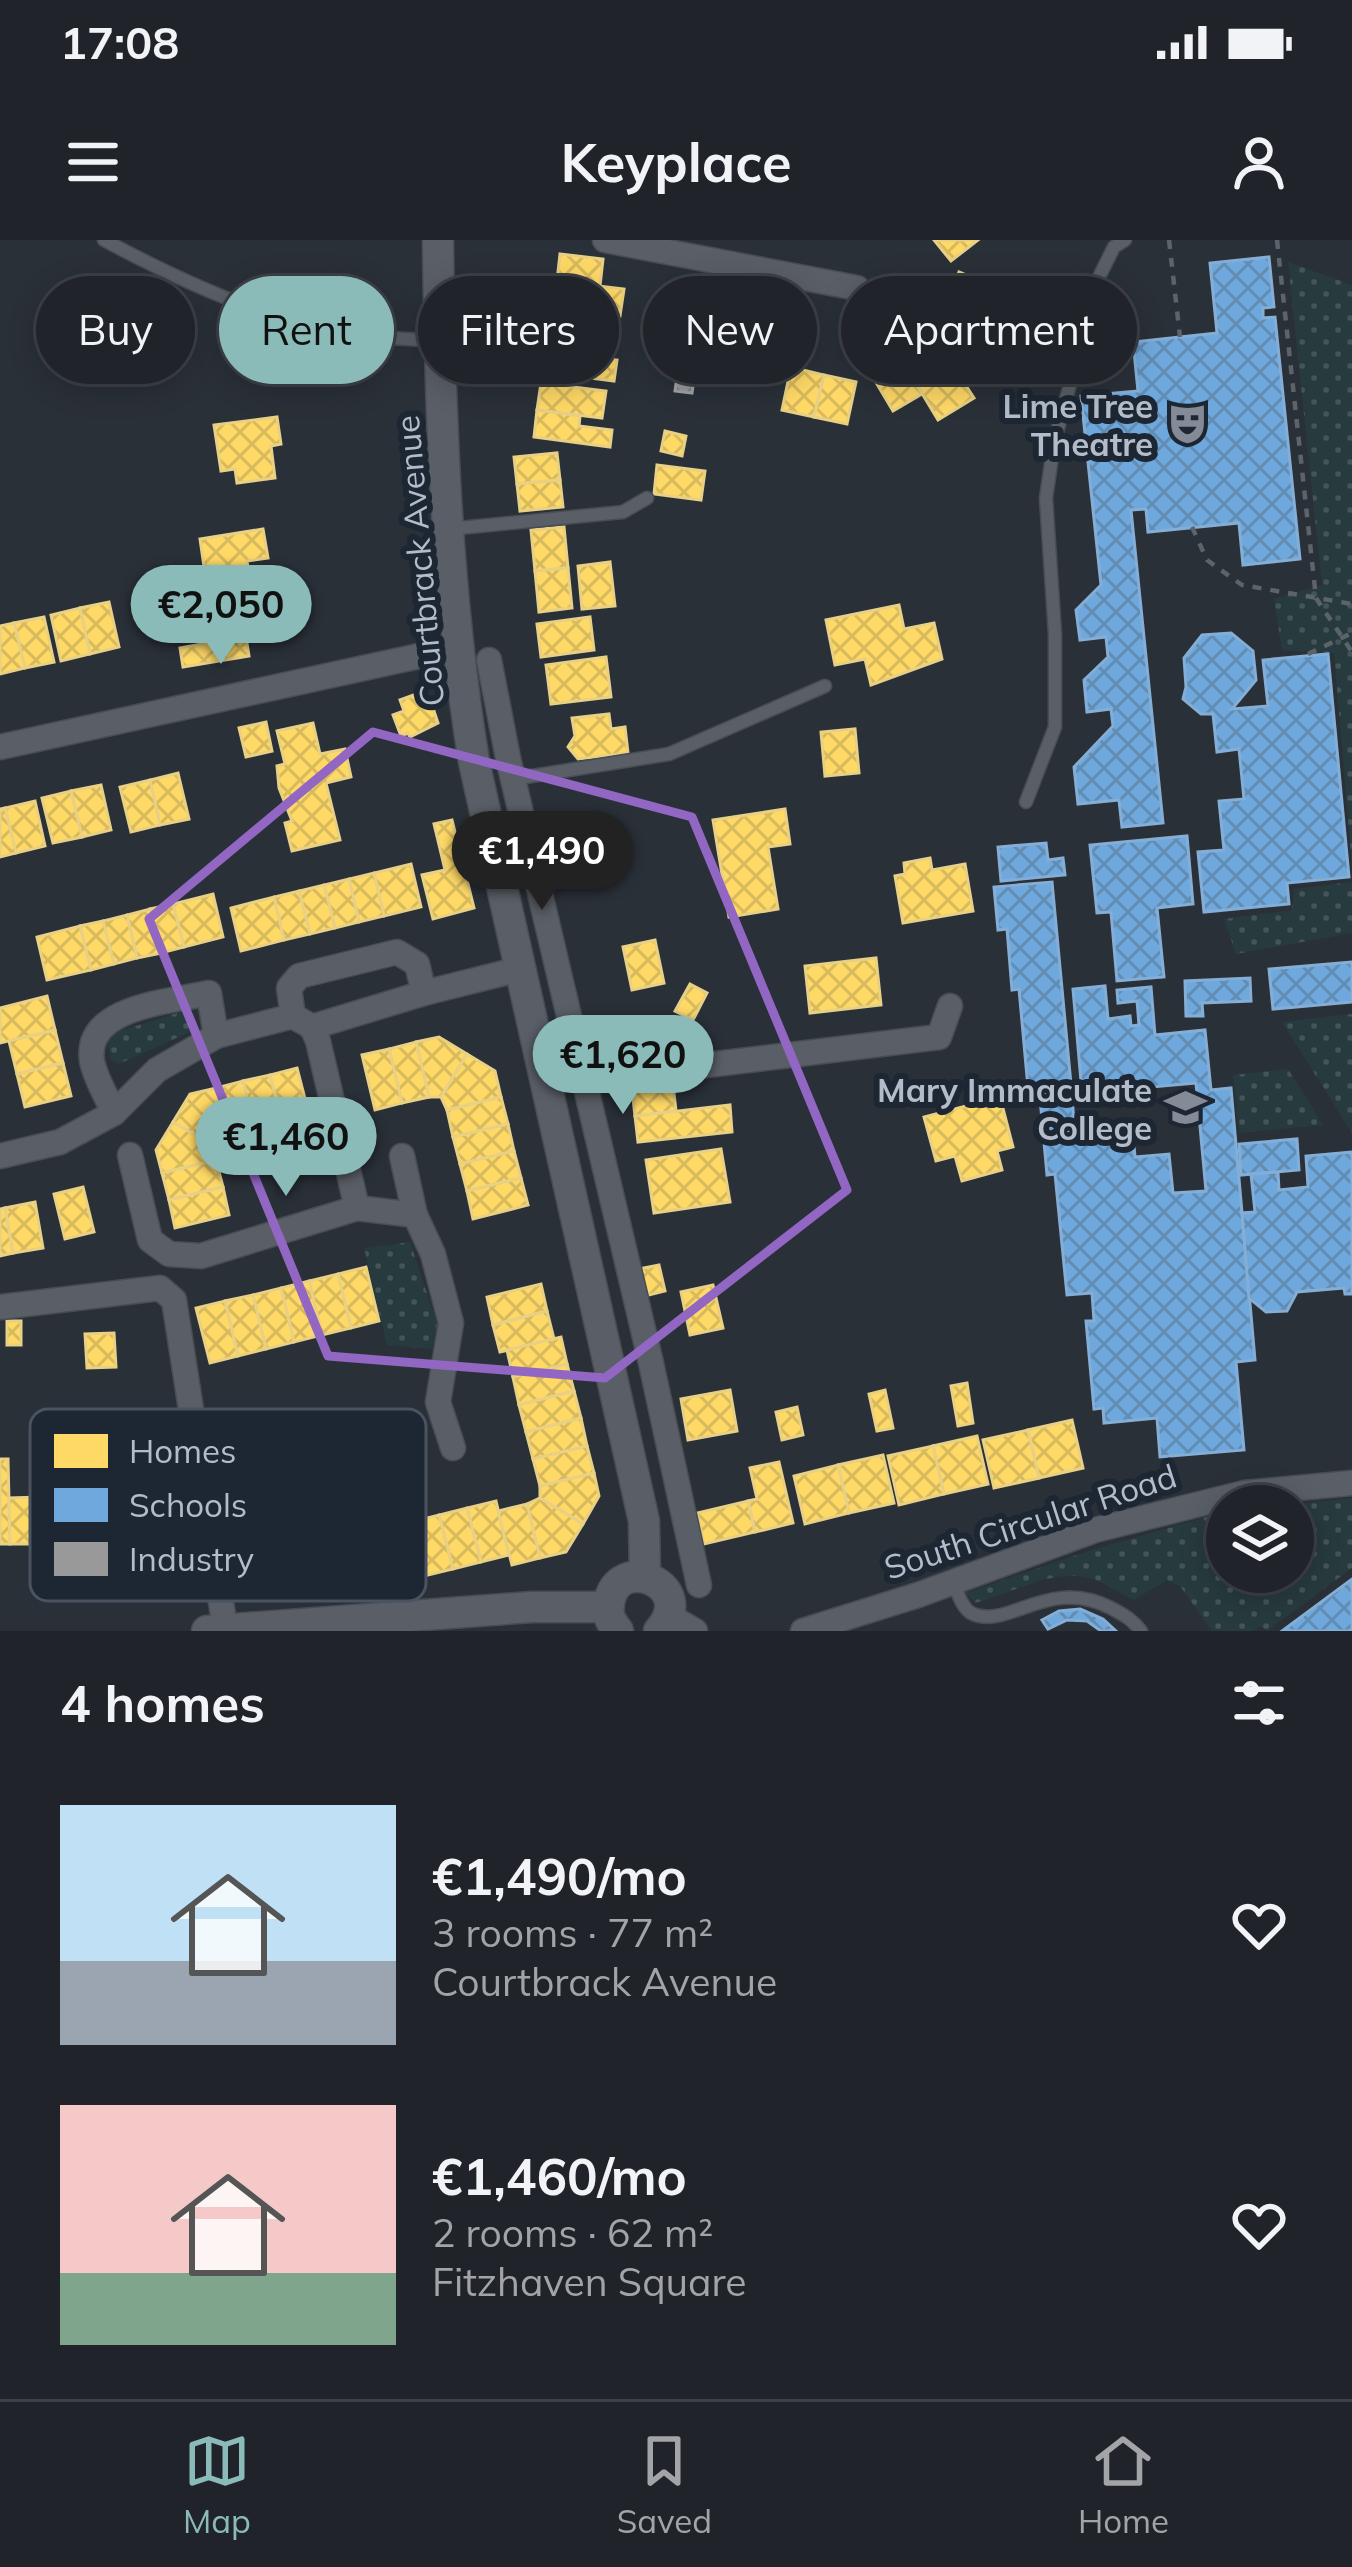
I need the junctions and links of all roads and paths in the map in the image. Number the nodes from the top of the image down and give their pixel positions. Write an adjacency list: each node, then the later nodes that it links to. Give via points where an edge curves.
1 (104, 240): 10 (lane, via 264,314 338,334)
2 (438, 240): 7 (street, Courtbrack Avenue)
3 (605, 240): 8 (street)
4 (1125, 240): 27 (lane, via 1100,275 1054,443 1046,498 1055,727)
5 (1168, 240): 9 (path)
6 (1277, 240): 15 (path)
7 (438, 276)
8 (841, 284)
9 (1180, 337)
10 (418, 339)
11 (441, 384): 14 (street, Courtbrack Avenue)
12 (646, 498): 14 (lane, via 623,512)
13 (1192, 527): 15 (path, via 1207,560 1242,586)
14 (448, 529): 19 (street, Courtbrack Avenue)
15 (1316, 598): 16 (path); 18 (path)
16 (1352, 604)
17 (1352, 633): 18 (path)
18 (1344, 637): 20 (path); 21 (path)
19 (456, 648): 24 (street); 25 (street, Courtbrack Avenue)
20 (1352, 652)
21 (1308, 654)
22 (489, 660): 26 (street)
23 (825, 686): 26 (lane, via 669,754)
24 (0, 747)
25 (474, 762): 26 (street); 28 (street, Courtbrack Avenue)
26 (510, 768): 33 (street)
27 (1026, 802)
28 (520, 969): 29 (street); 42 (street, Courtbrack Avenue)
29 (424, 993): 31 (street); 31 (street, via 417,964 397,952 298,976 289,988)
30 (950, 1006): 33 (street, via 939,1037)
31 (303, 1022): 32 (street); 38 (street, via 318,1041)
32 (216, 1036): 34 (street, via 157,1070); 34 (street, via 209,993 110,1017 95,1032 92,1060)
33 (583, 1080): 41 (street)
34 (114, 1113): 35 (street, via 60,1142)
35 (0, 1156)
36 (130, 1156): 38 (street, via 150,1240 169,1254 201,1256)
37 (402, 1156): 39 (street)
38 (357, 1208): 39 (street)
39 (415, 1215): 44 (street, via 451,1323 438,1402)
40 (0, 1307): 43 (street, via 160,1288 174,1300)
41 (651, 1363): 42 (lane); 48 (street)
42 (614, 1370): 46 (street, Courtbrack Avenue, via 644,1520)
43 (188, 1409)
44 (454, 1448)
45 (1352, 1483): 47 (street, South Circular Road, via 1244,1492 1095,1530)
46 (645, 1576): 49 (street, via 617,1585); 50 (street, via 662,1586)
47 (953, 1582): 52 (street, South Circular Road); 53 (lane, via 976,1616 1088,1596)
48 (699, 1585)
49 (613, 1619): 51 (street, via 532,1607)
50 (674, 1626)
51 (216, 1630)
52 (803, 1631)
53 (1141, 1631)

